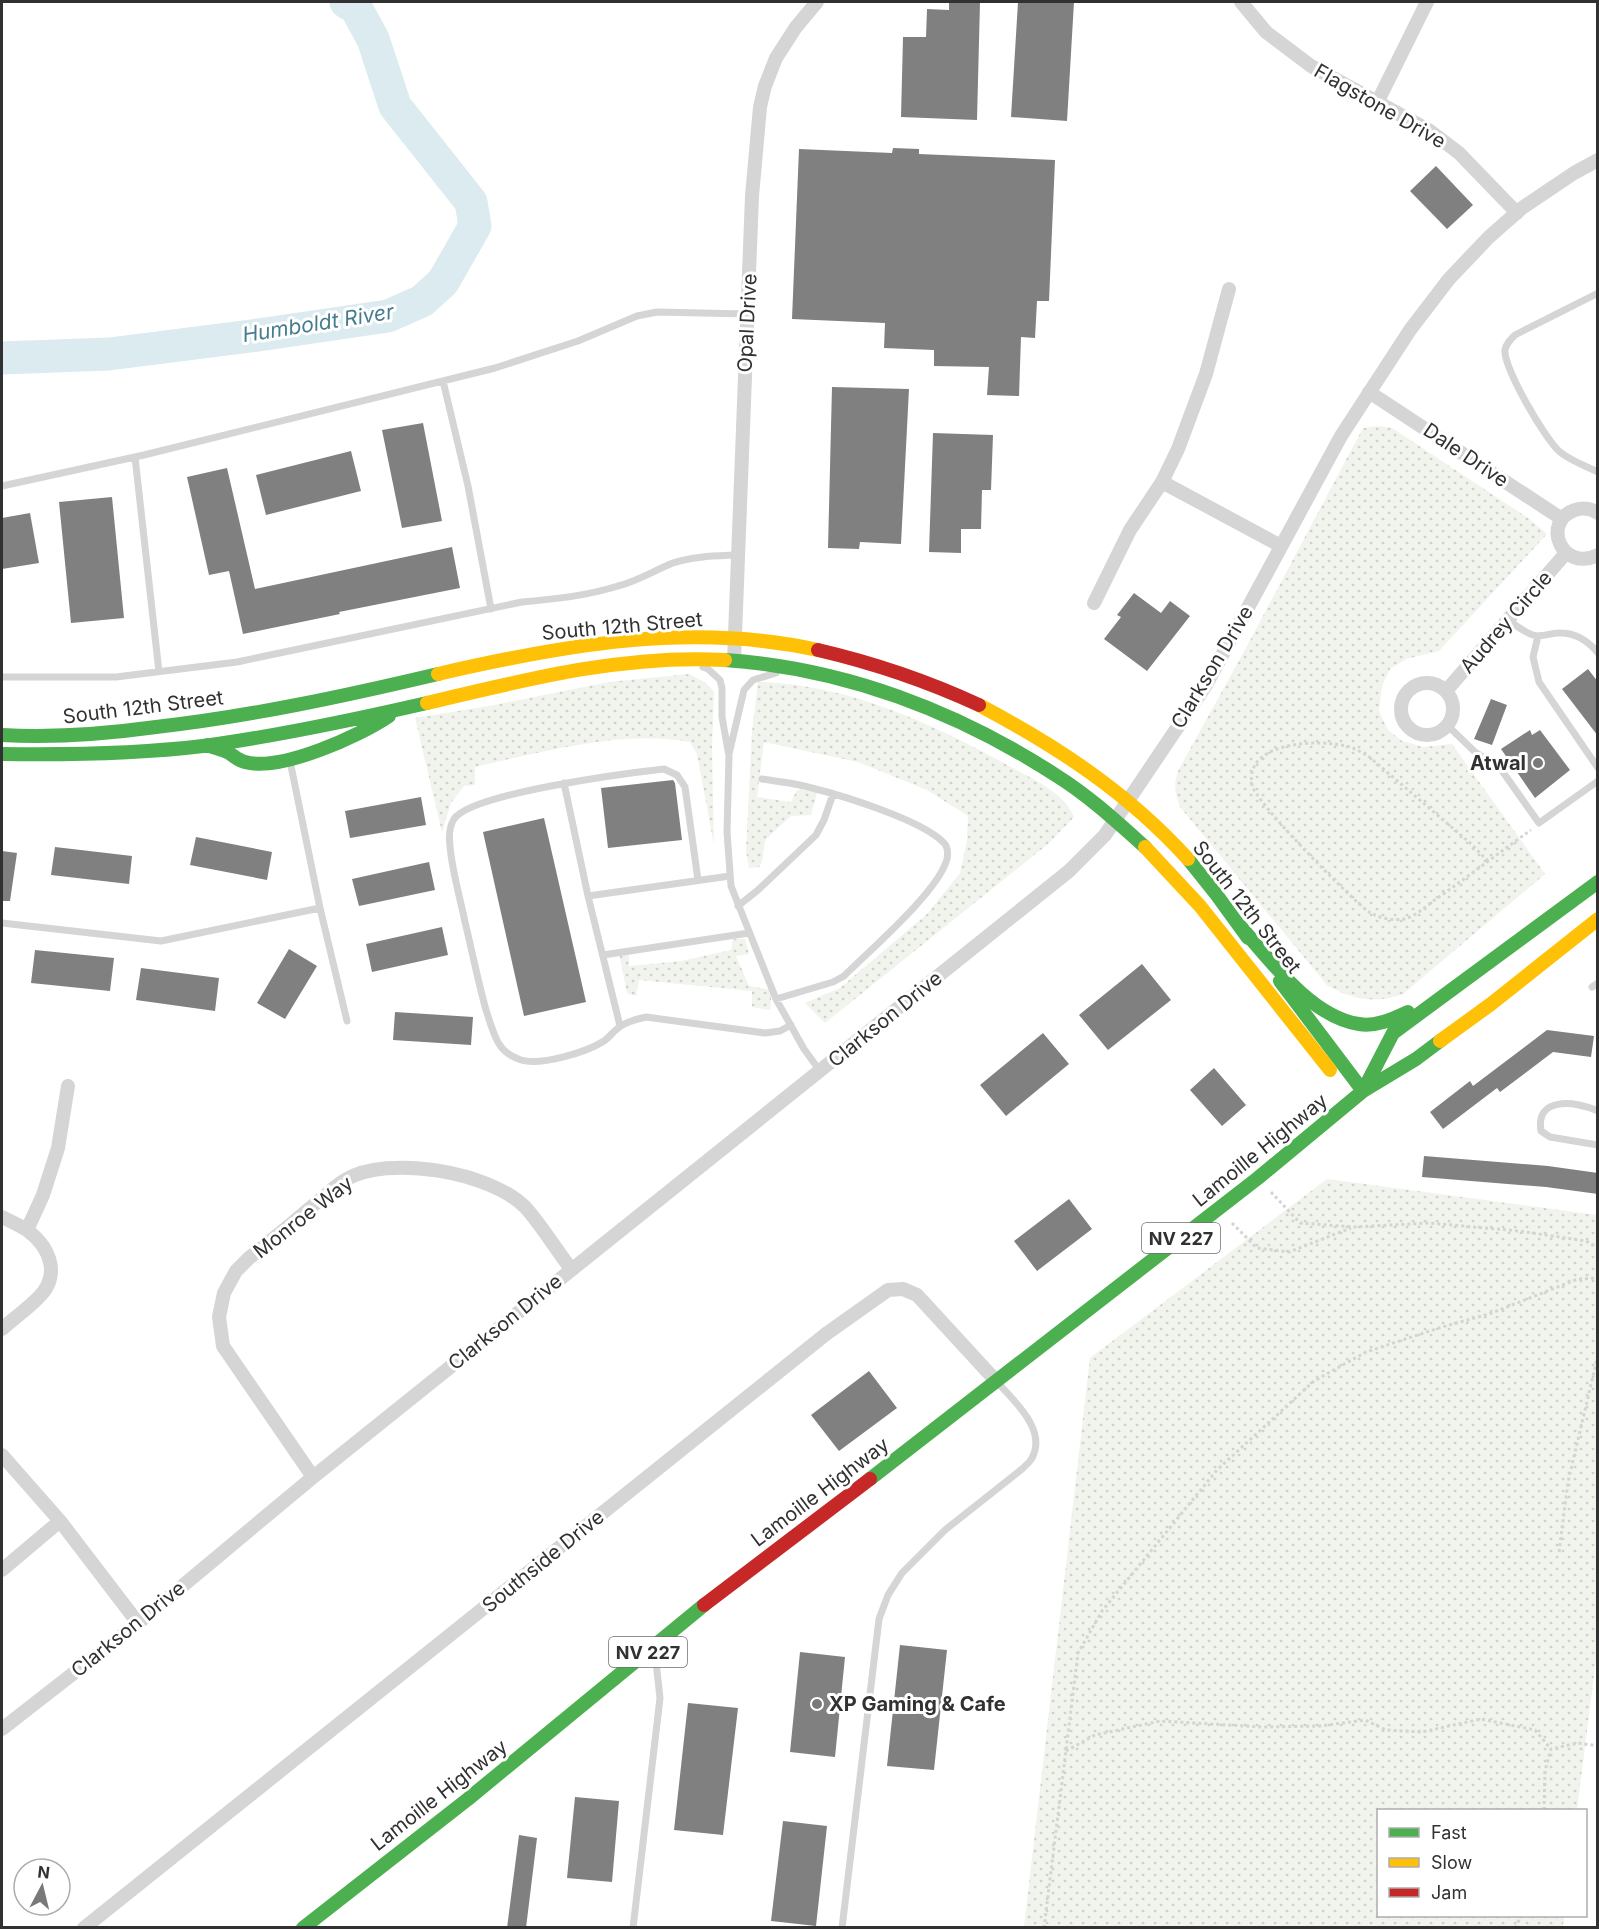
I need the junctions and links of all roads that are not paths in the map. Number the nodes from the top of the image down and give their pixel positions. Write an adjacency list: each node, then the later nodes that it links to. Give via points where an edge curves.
1 (817, 2): 9 (street, Opal Drive, via 776,58 760,107)
2 (1241, 2): 4 (street, Flagstone Drive, via 1286,49)
3 (1427, 2): 4 (street)
4 (1378, 101): 6 (street, Flagstone Drive, via 1459,153)
5 (1598, 160): 6 (street, Clarkson Drive, via 1574,172)
6 (1517, 213): 11 (street, Clarkson Drive, via 1449,279)
7 (1229, 289): 14 (street, via 1206,374)
8 (1598, 293): 13 (lane, via 1515,335 1504,352 1527,404 1552,444 1562,454)
9 (747, 314): 10 (lane, via 657,312 637,316 523,360); 20 (street, Opal Drive)
10 (443, 381): 12 (lane); 23 (lane)
11 (1369, 392): 17 (street, Dale Drive); 18 (street, Clarkson Drive)
12 (135, 457): 15 (lane); 31 (lane)
13 (1598, 472)
14 (1162, 482): 18 (street); 22 (street, via 1130,530)
15 (2, 486)
16 (1598, 513): 17 (street, via 1575,509)
17 (1562, 519): 19 (street, via 1558,541)
18 (1281, 546): 48 (street, Clarkson Drive, via 1206,685)
19 (1566, 553): 21 (street, via 1581,560); 24 (street, Audrey Circle)
20 (737, 555): 23 (lane, via 693,558 619,586 570,598); 26 (street, Opal Drive)
21 (1597, 556)
22 (1094, 603)
23 (491, 609): 31 (lane, via 237,662)
24 (1508, 620): 25 (lane); 33 (street, Audrey Circle)
25 (1538, 636): 27 (lane, via 1560,632 1580,637); 43 (lane, via 1533,657 1539,682)
26 (734, 638): 29 (street, Opal Drive); 38 (main road, South 12th Street, via 646,639 571,647 326,699 216,719); 48 (main road, South 12th Street, via 832,652 940,686 1033,733)
27 (1598, 653)
28 (687, 660): 29 (main road, South 12th Street); 34 (main road, South 12th Street, via 592,669); 41 (lane, via 708,669 720,680)
29 (734, 661): 30 (main road, South 12th Street)
30 (793, 669): 41 (lane, via 755,679 747,685); 49 (main road, South 12th Street, via 854,683 947,713 1043,765)
31 (159, 672): 32 (lane)
32 (2, 677)
33 (1446, 691): 35 (street, Audrey Circle, via 1453,705); 35 (street, Audrey Circle, via 1431,683 1413,687 1402,701 1401,710 1408,727 1415,732 1432,735)
34 (399, 708): 39 (main road, South 12th Street, via 322,726); 42 (main road, via 379,724 331,746)
35 (1448, 726): 45 (lane, via 1475,752 1500,768 1539,823)
36 (16, 727): 38 (lane)
37 (2, 735): 38 (main road, South 12th Street)
38 (87, 735)
39 (207, 745): 40 (main road, South 12th Street, via 62,756); 42 (main road, via 243,762)
40 (2, 754)
41 (729, 756): 50 (lane)
42 (289, 758): 55 (lane)
43 (1598, 768)
44 (762, 779): 47 (lane)
45 (1598, 781)
46 (564, 783): 51 (lane, via 664,769 677,775 685,787); 53 (lane); 65 (lane, via 492,800 464,810 454,819 450,830 451,858 481,992 501,1047 522,1060 533,1062 585,1051 606,1040)
47 (833, 794): 54 (lane, via 816,835); 62 (lane, via 932,834 945,843 947,859 932,887 844,976)
48 (1126, 801): 49 (street, Clarkson Drive); 58 (main road, South 12th Street, via 1205,878)
49 (1115, 819): 66 (street, Clarkson Drive, via 1069,871); 68 (main road, South 12th Street, via 1203,908)
50 (730, 876): 51 (lane); 54 (lane)
51 (698, 880): 53 (lane)
52 (1598, 882): 61 (main road, Lamoille Highway / NV 227)
53 (588, 896): 60 (lane)
54 (738, 906): 59 (lane)
55 (320, 908): 57 (lane, via 161,941); 63 (lane)
56 (1598, 919): 68 (main road, Lamoille Highway / NV 227, via 1416,1059)
57 (2, 923)
58 (1240, 926): 61 (main road, via 1321,1009 1359,1024 1382,1022 1415,1008); 68 (main road, South 12th Street)
59 (749, 933): 60 (lane); 62 (lane)
60 (603, 955): 65 (lane)
61 (1498, 955): 68 (main road, Lamoille Highway / NV 227, via 1392,1033)
62 (776, 999): 64 (lane)
63 (346, 1021)
64 (791, 1025): 65 (lane, via 765,1033 646,1017); 66 (lane)
65 (620, 1026)
66 (820, 1071): 73 (street, Clarkson Drive)
67 (68, 1086): 72 (street, via 58,1148 44,1195)
68 (1358, 1095): 75 (main road, Lamoille Highway / NV 227)
69 (1598, 1111): 70 (lane, via 1558,1104 1541,1113 1540,1123 1541,1131 1550,1137)
70 (1598, 1145)
71 (2, 1217): 72 (street)
72 (27, 1230): 74 (street, via 51,1262 51,1275 39,1297)
73 (571, 1269): 77 (street, Clarkson Drive); 77 (street, Monroe Way, via 525,1207 486,1182 404,1167 369,1170 345,1180 236,1271 224,1293 219,1317 223,1346)
74 (3, 1326)
75 (997, 1382): 81 (main road, Lamoille Highway / NV 227); 83 (street, Southside Drive, via 917,1295 903,1289 888,1290 826,1334); 86 (lane, via 1033,1429 1032,1458 945,1530 902,1573 888,1595 879,1619)
76 (2, 1455): 78 (street)
77 (313, 1477): 80 (street, Clarkson Drive)
78 (60, 1521): 79 (street); 80 (street)
79 (2, 1570)
80 (138, 1623): 82 (street, Clarkson Drive)
81 (654, 1646): 84 (main road, Lamoille Highway / NV 227); 85 (lane, via 660,1698)
82 (2, 1729)
83 (84, 1928)
84 (303, 1928)
85 (633, 1928)
86 (842, 1928)

